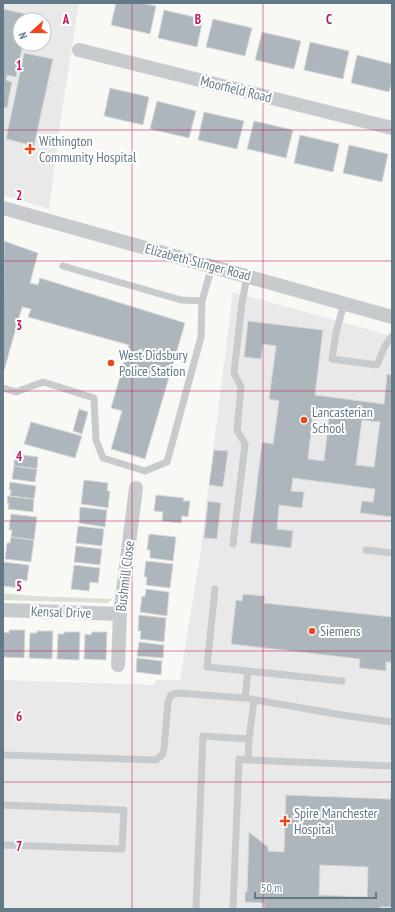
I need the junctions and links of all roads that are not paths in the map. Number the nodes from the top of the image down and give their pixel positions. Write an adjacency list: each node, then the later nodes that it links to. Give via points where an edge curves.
1 (79, 50): 2 (street, Moorfield Road)
2 (392, 128)
3 (3, 208): 5 (street, Elizabeth Slinger Road)
4 (63, 266): 7 (lane, via 181,300)
5 (212, 266): 6 (street, Elizabeth Slinger Road); 7 (lane)
6 (247, 276): 8 (street, Elizabeth Slinger Road); 13 (lane, via 234,373 241,387 237,430 244,444)
7 (202, 301): 11 (lane, via 201,337 167,462 145,471 103,458 96,440 94,398 43,382 16,392)
8 (344, 303): 9 (street, Elizabeth Slinger Road); 10 (lane, via 332,359 376,365)
9 (392, 317)
10 (392, 336)
11 (3, 388)
12 (136, 488): 18 (street, Bushmill Close)
13 (233, 544)
14 (366, 550): 15 (lane)
15 (392, 553)
16 (215, 589): 20 (lane, via 207,667)
17 (3, 610): 18 (street, Kensal Drive)
18 (120, 614): 19 (street, Bushmill Close)
19 (118, 665)
20 (248, 671): 21 (lane); 22 (lane)
21 (342, 681)
22 (245, 698): 23 (lane); 26 (lane, via 184,693 171,695 166,711 164,749 156,760)
23 (254, 700): 24 (lane); 25 (lane)
24 (392, 722)
25 (249, 739): 27 (lane); 31 (lane, via 203,736)
26 (3, 755)
27 (248, 760): 28 (lane); 32 (lane, via 239,759)
28 (392, 766)
29 (3, 805): 30 (lane, via 124,810 122,849)
30 (3, 845)
31 (196, 909)
32 (233, 909)

